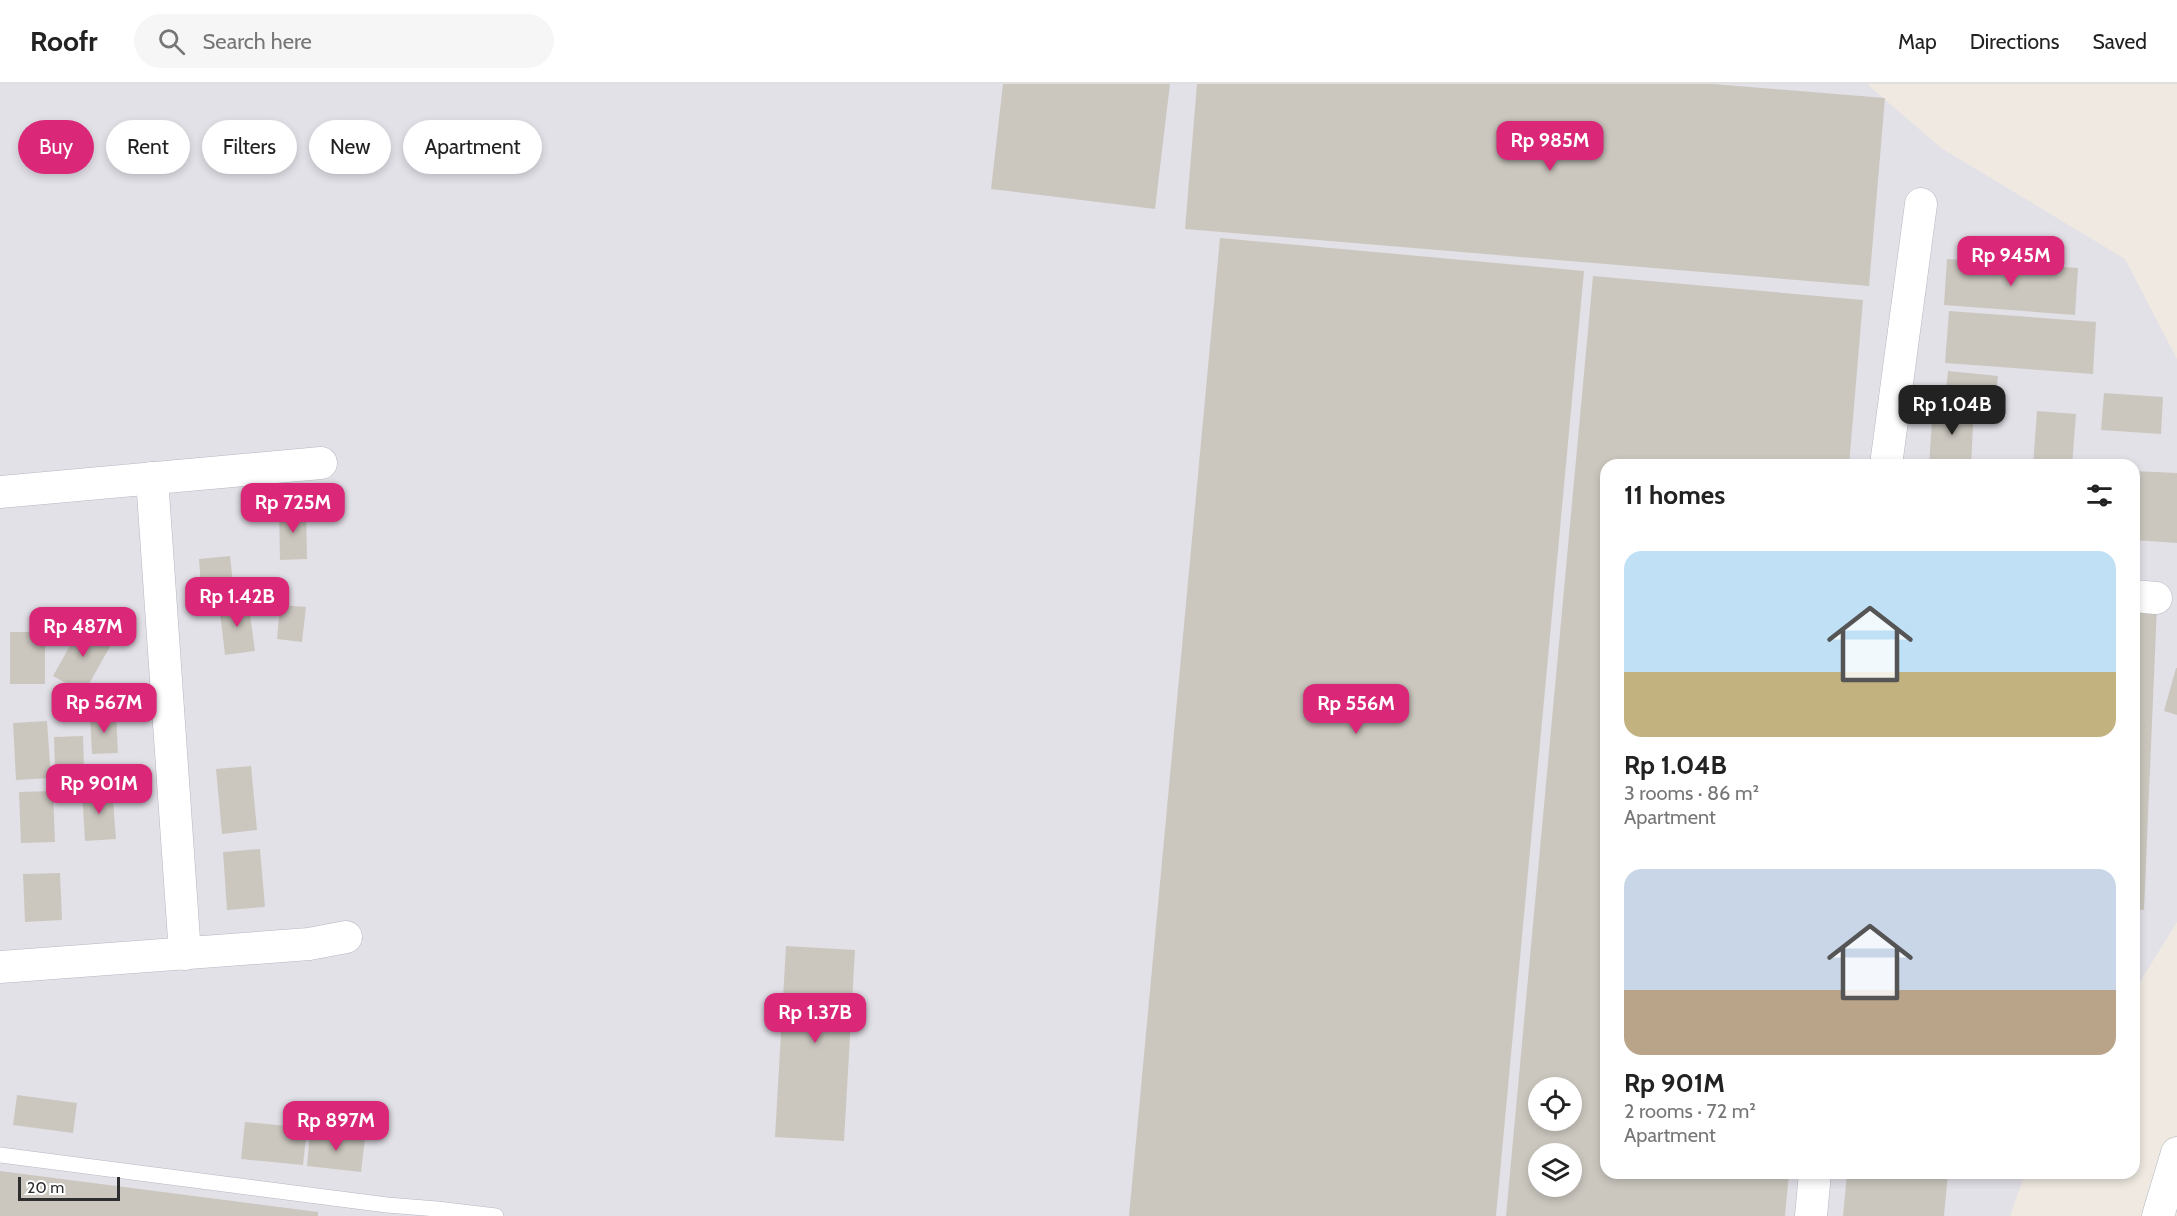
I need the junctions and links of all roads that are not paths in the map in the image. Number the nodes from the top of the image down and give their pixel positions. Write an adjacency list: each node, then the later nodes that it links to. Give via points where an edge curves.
1 (1921, 204): 2 (street)
2 (1887, 459)
3 (321, 463): 4 (street)
4 (152, 478): 5 (street); 7 (street)
5 (0, 492)
6 (346, 937): 7 (street, via 309,944)
7 (185, 954): 8 (street)
8 (0, 967)
9 (2177, 1153): 16 (street)
10 (0, 1155): 12 (lane)
11 (1814, 1179): 15 (street)
12 (386, 1211): 13 (lane)
13 (436, 1212): 14 (lane)
14 (496, 1216)
15 (1811, 1216)
16 (2158, 1216): 17 (street)
17 (2164, 1216)

